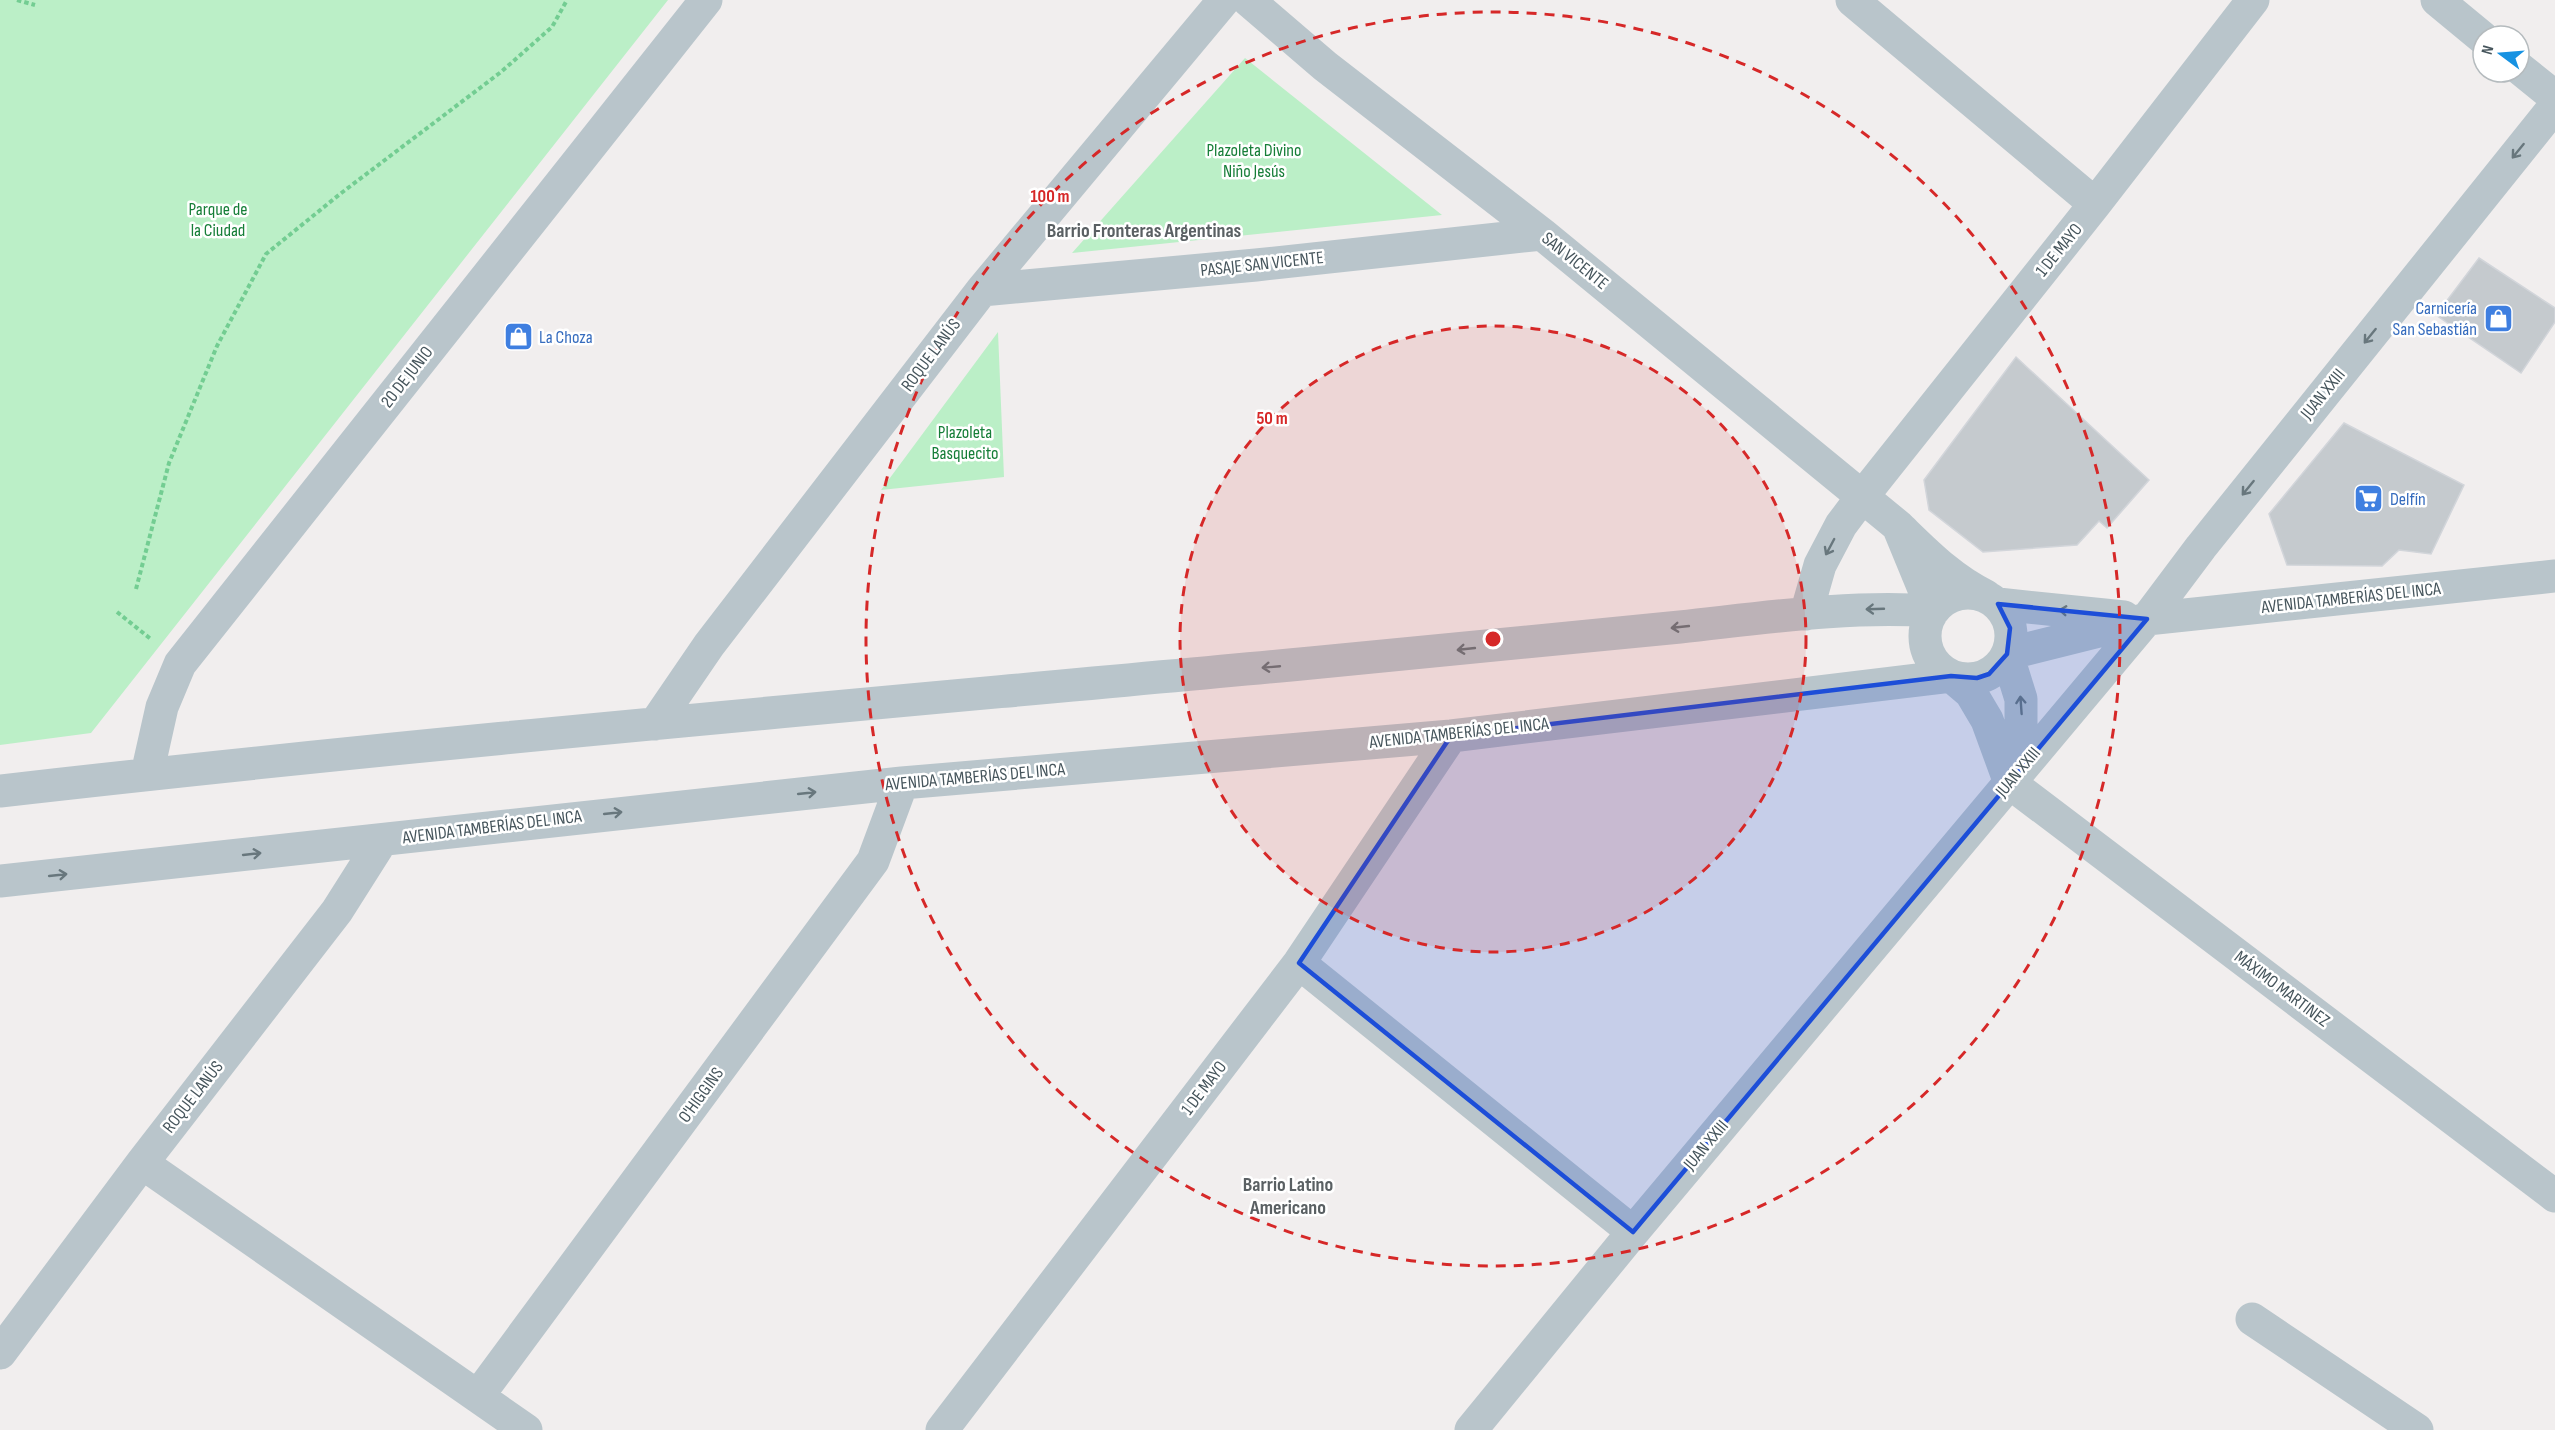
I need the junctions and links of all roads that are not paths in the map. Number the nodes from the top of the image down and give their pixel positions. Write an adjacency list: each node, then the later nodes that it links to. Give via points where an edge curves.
1 (706, 0): 25 (street, 20 DE JUNIO, via 180,664 162,707)
2 (1224, 0): 13 (street, ROQUE LANÚS)
3 (1248, 0): 12 (street, SAN VICENTE, via 1325,66)
4 (1852, 0): 11 (street)
5 (2253, 0): 11 (street, 1 DE MAYO)
6 (2437, 0): 7 (street)
7 (2471, 28)
8 (2531, 78): 9 (street)
9 (2555, 97)
10 (2555, 106): 20 (street, JUAN XXIII, one-way to 20)
11 (2095, 204): 14 (street, 1 DE MAYO)
12 (1542, 234): 13 (street, PASAJE SAN VICENTE); 14 (street, SAN VICENTE)
13 (982, 290): 23 (street, ROQUE LANÚS, via 709,645)
14 (1862, 497): 15 (street, SAN VICENTE); 19 (street, 1 DE MAYO, one-way to 19, via 1841,525 1821,565)
15 (1898, 526): 17 (street, SAN VICENTE, via 1946,572); 18 (street)
16 (2555, 576): 20 (street, AVENIDA TAMBERÍAS DEL INCA)
17 (1992, 600): 18 (street, via 1971,593 1957,594); 20 (street, AVENIDA TAMBERÍAS DEL INCA, one-way to 17); 21 (street, via 2006,615 2010,628)
18 (1933, 611): 19 (street, one-way to 19, via 1875,609); 22 (street, via 1925,635 1927,648 1932,660)
19 (1806, 614): 23 (street, one-way to 23)
20 (2147, 619): 21 (street, AVENIDA TAMBERÍAS DEL INCA); 27 (street, JUAN XXIII)
21 (2007, 654): 22 (street, via 1995,669 1977,678); 27 (street, one-way to 21, via 2021,739 2021,699)
22 (1951, 676): 24 (street, AVENIDA TAMBERÍAS DEL INCA); 27 (street, via 1971,693 1987,720)
23 (656, 724): 25 (street)
24 (1451, 735): 26 (street, AVENIDA TAMBERÍAS DEL INCA); 31 (street, 1 DE MAYO)
25 (147, 774): 28 (street)
26 (902, 783): 29 (street, AVENIDA TAMBERÍAS DEL INCA, one-way to 26); 37 (street, O'HIGGINS, via 873,861)
27 (2010, 783): 33 (street, MÁXIMO MARTINEZ); 34 (street, JUAN XXIII)
28 (0, 791)
29 (382, 840): 30 (street, AVENIDA TAMBERÍAS DEL INCA, one-way to 29); 32 (street, ROQUE LANÚS, via 337,911)
30 (0, 881)
31 (1299, 963): 34 (street); 39 (street, 1 DE MAYO)
32 (142, 1163): 36 (street, ROQUE LANÚS); 37 (street)
33 (2555, 1196)
34 (1633, 1232): 40 (street, JUAN XXIII)
35 (2252, 1319): 41 (street)
36 (0, 1353)
37 (478, 1395): 38 (street)
38 (526, 1430)
39 (942, 1430)
40 (1471, 1430)
41 (2417, 1430)

